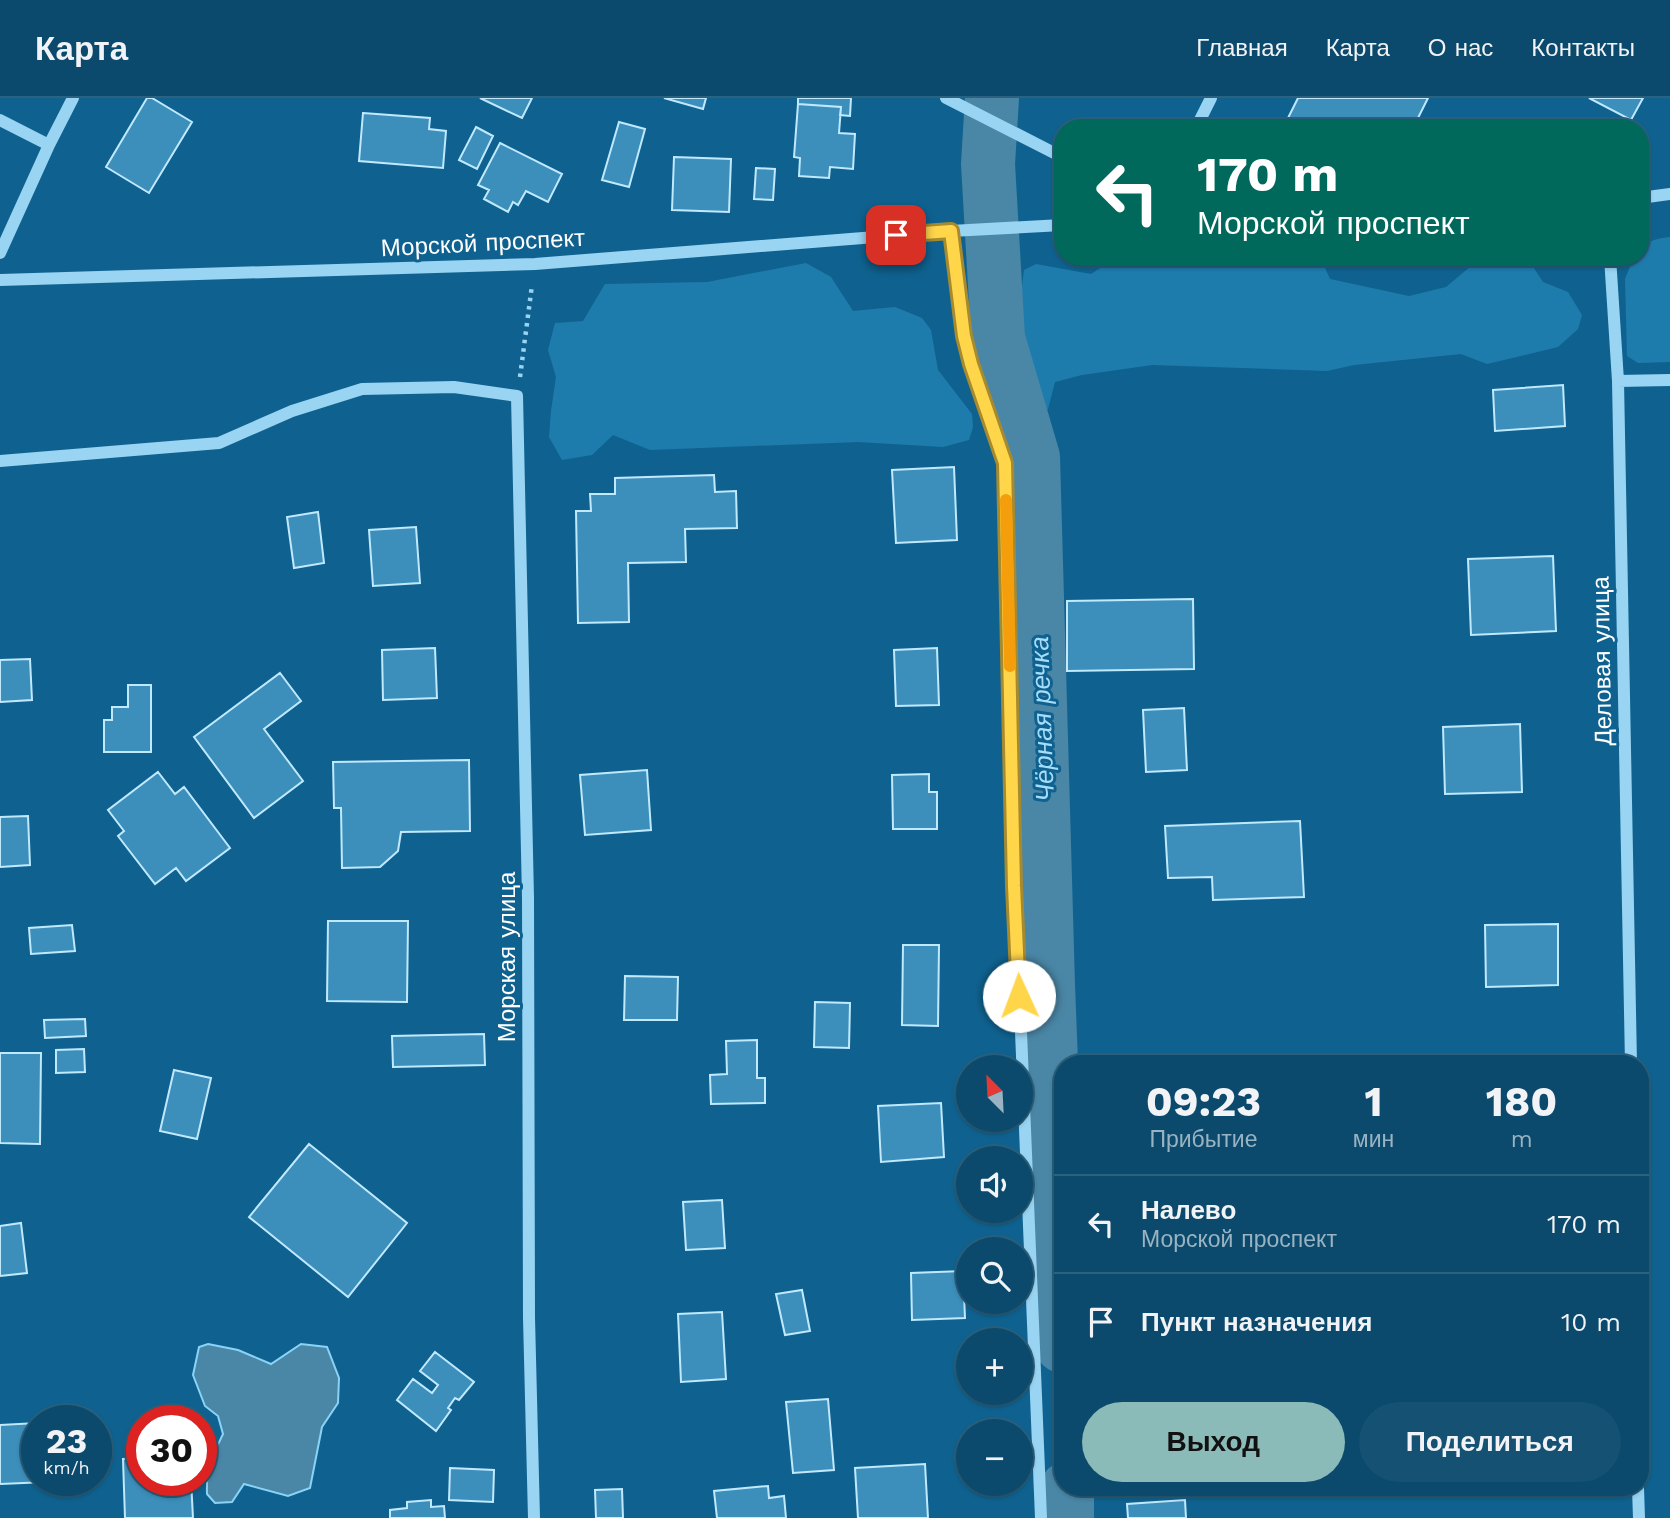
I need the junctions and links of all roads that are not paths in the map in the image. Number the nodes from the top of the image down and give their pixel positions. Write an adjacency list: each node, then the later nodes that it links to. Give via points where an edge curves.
1 (73, 98): 6 (street)
2 (946, 98): 7 (street)
3 (1212, 98): 4 (street)
4 (1201, 119)
5 (0, 120): 6 (street)
6 (49, 145): 12 (street)
7 (1054, 153)
8 (1670, 194): 9 (street)
9 (1649, 197)
10 (1054, 225): 11 (street, Морской проспект)
11 (951, 231): 14 (street, Морской проспект, via 535,264); 21 (street, via 964,336 1005,463 1014,886)
12 (0, 253)
13 (1611, 266): 16 (street, Деловая улица)
14 (0, 280)
15 (1670, 380): 16 (street)
16 (1618, 381): 18 (street, Деловая улица)
17 (0, 461): 20 (street, Морская улица, via 219,443 292,411 362,389 454,387 517,396)
18 (1631, 1055)
19 (1638, 1496): 22 (street)
20 (534, 1518)
21 (1041, 1518)
22 (1639, 1518)

